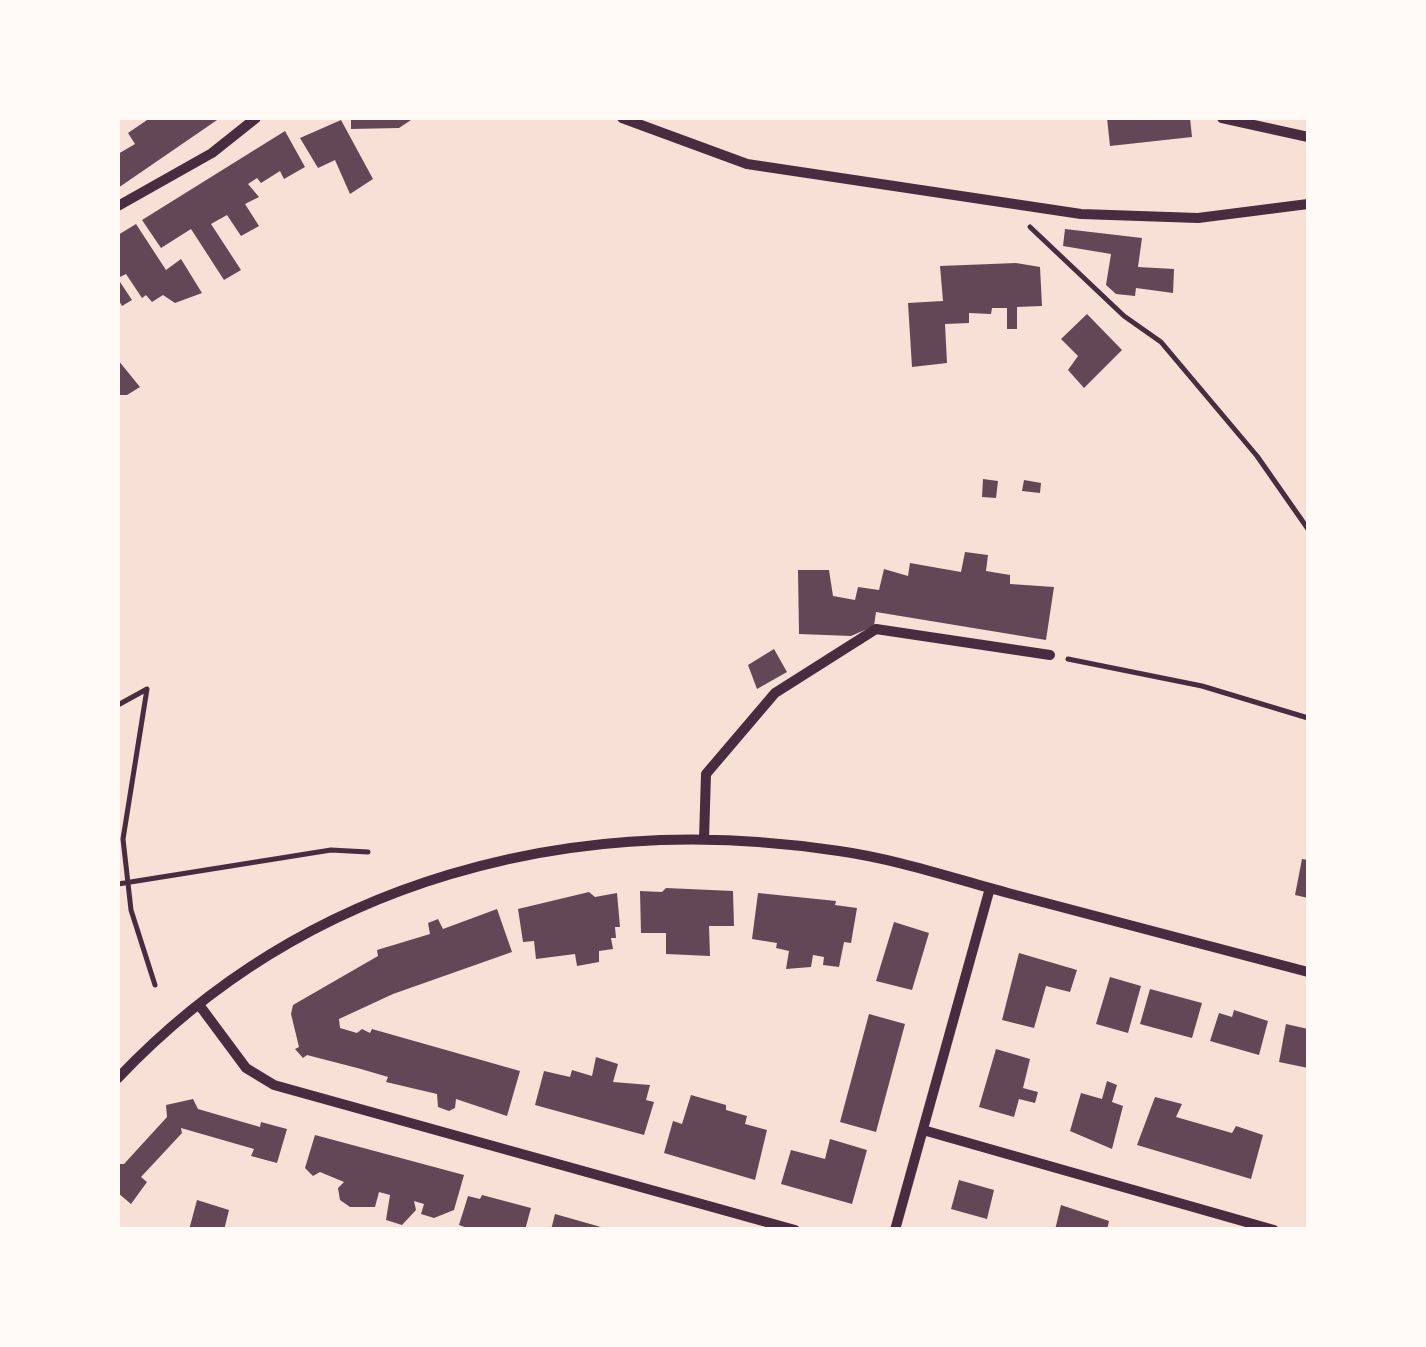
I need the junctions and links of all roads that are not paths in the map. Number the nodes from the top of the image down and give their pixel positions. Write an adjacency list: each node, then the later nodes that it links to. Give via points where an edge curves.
1 (256, 118): 6 (street, via 212,153)
2 (622, 118): 5 (street, via 747,164 1013,205 1198,218)
3 (1222, 118): 4 (street)
4 (1308, 137)
5 (1308, 204)
6 (118, 206)
7 (1050, 655): 8 (street, via 876,629 775,693 706,774)
8 (704, 840): 9 (street, via 842,851); 11 (street, via 580,844 415,884 312,930)
9 (990, 888): 10 (street); 13 (street)
10 (1308, 972)
11 (200, 1006): 12 (street); 14 (street, via 246,1068 274,1085)
12 (118, 1078)
13 (922, 1130): 15 (street); 16 (street)
14 (795, 1230)
15 (895, 1230)
16 (1274, 1230)

